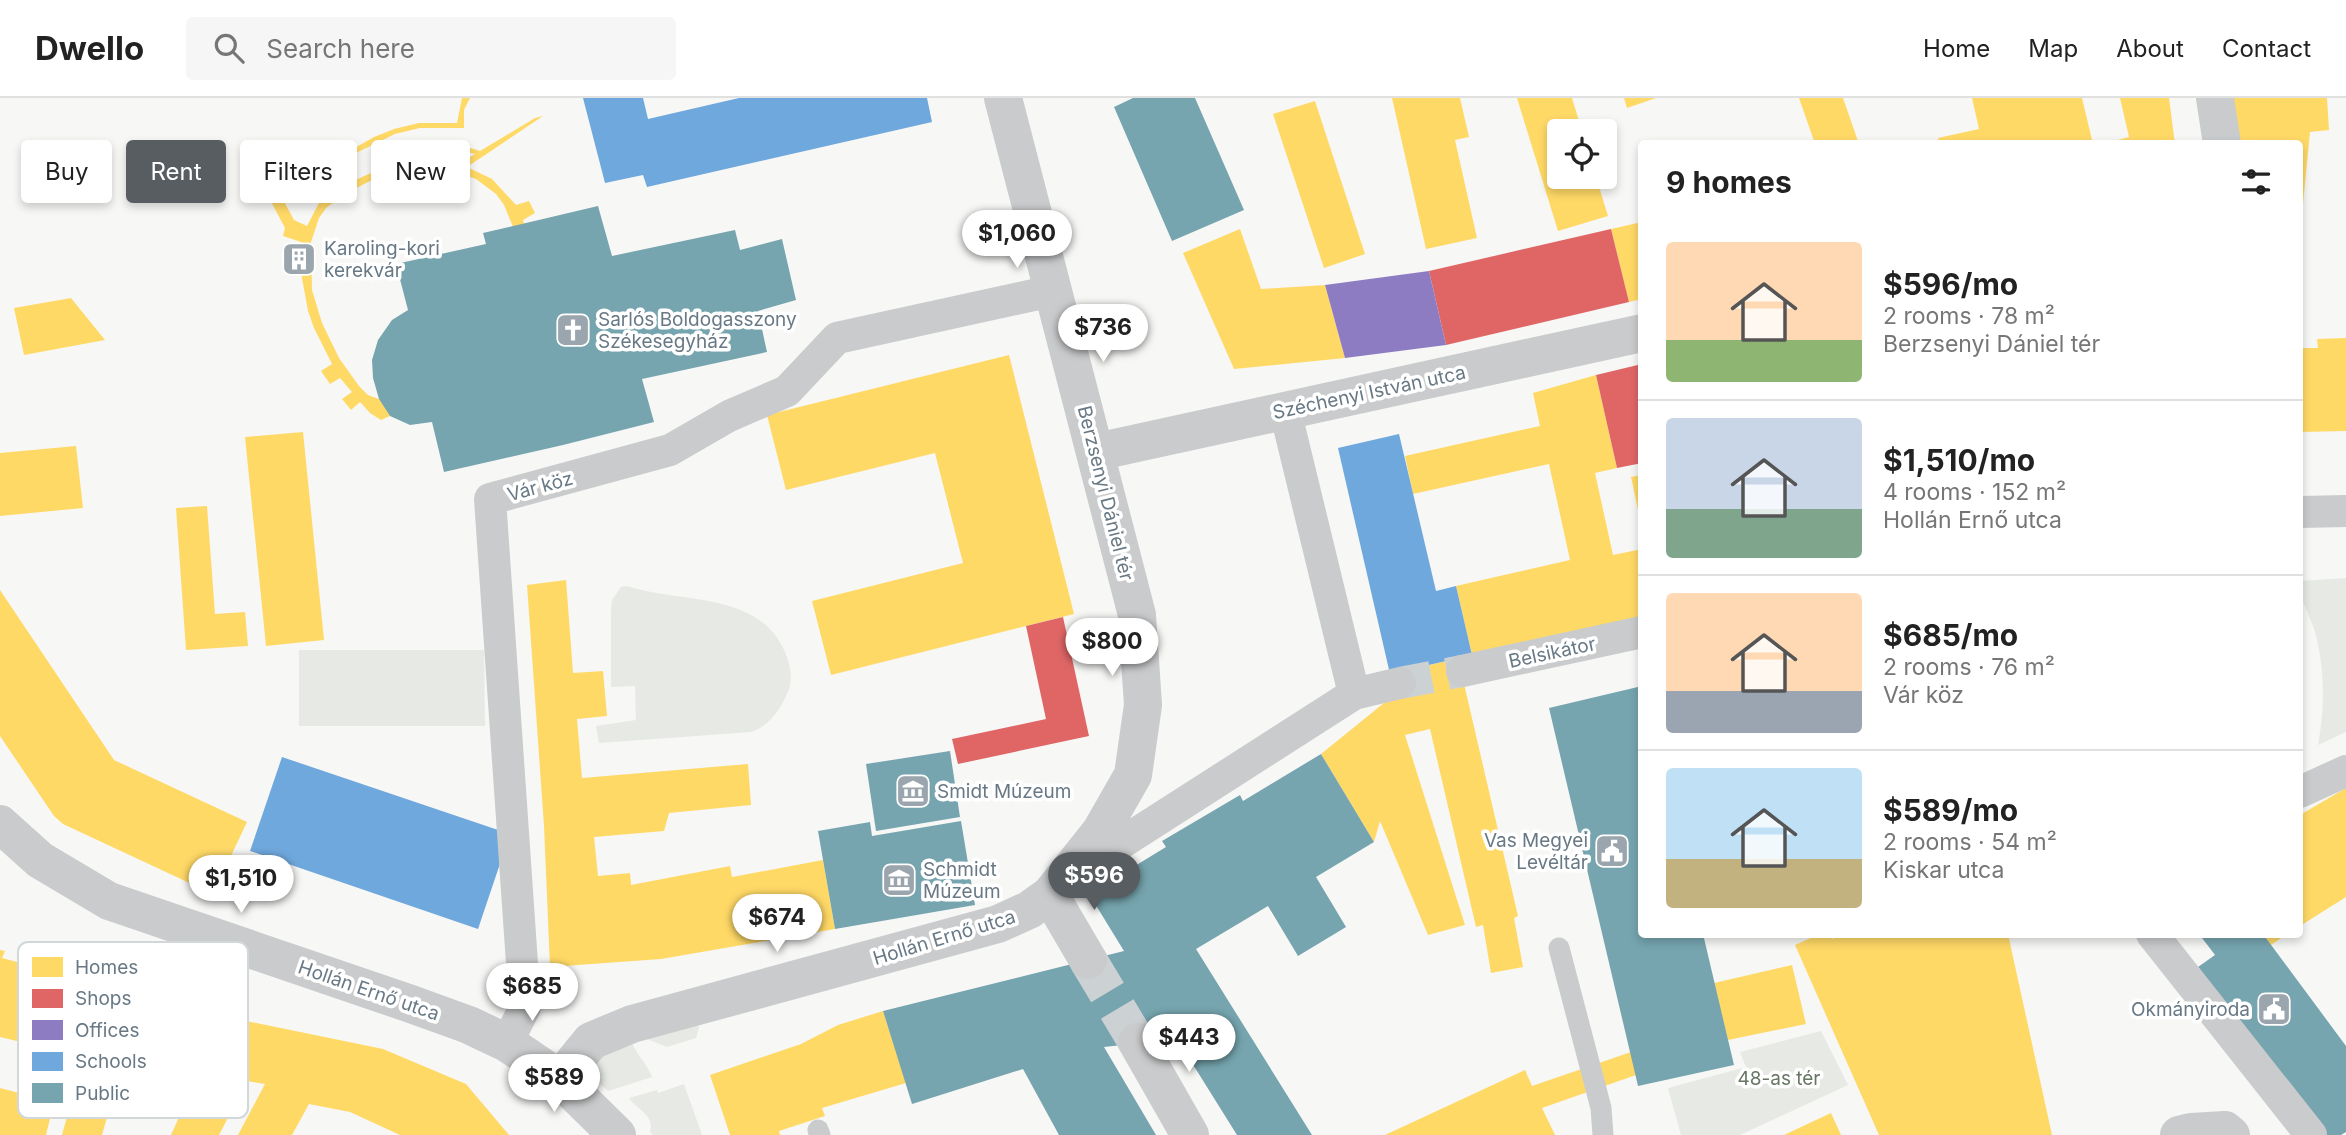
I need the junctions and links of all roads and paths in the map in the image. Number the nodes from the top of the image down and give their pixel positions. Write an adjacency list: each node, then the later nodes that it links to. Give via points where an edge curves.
1 (1003, 98): 4 (street, Berzsenyi Dániel tér)
2 (2215, 98): 3 (street)
3 (2221, 140)
4 (1052, 291): 7 (street, Berzsenyi Dániel tér); 24 (street, Vár köz, via 837,338 787,391 729,416 670,450 489,499 525,1007)
5 (1638, 334): 6 (street, Széchenyi István utca)
6 (1285, 410): 7 (street, Széchenyi István utca); 13 (street)
7 (1096, 452): 17 (street, Berzsenyi Dániel tér, via 1137,615 1143,705 1133,775)
8 (2346, 511): 9 (street)
9 (2303, 512)
10 (1638, 633): 11 (street, Belsikátor)
11 (1462, 671)
12 (1400, 683): 13 (street)
13 (1354, 694): 17 (street, via 1098,858)
14 (2346, 771): 15 (street)
15 (2303, 791)
16 (0, 824): 19 (street, Hollán Ernő utca, via 40,860 109,901)
17 (1056, 905): 22 (street); 25 (street, Hollán Ernő utca, via 632,1024 591,1041)
18 (2155, 938): 32 (street)
19 (229, 942)
20 (248, 948): 24 (street, Hollán Ernő utca, via 469,1025)
21 (1559, 948): 30 (lane, via 1601,1108)
22 (1088, 960)
23 (1136, 1042): 29 (street)
24 (507, 1043): 25 (street, Hollán Ernő utca)
25 (560, 1079): 26 (street)
26 (594, 1120): 28 (street)
27 (2228, 1132): 31 (street)
28 (617, 1135)
29 (1190, 1135)
30 (1603, 1135)
31 (2179, 1135)
32 (2311, 1135)

